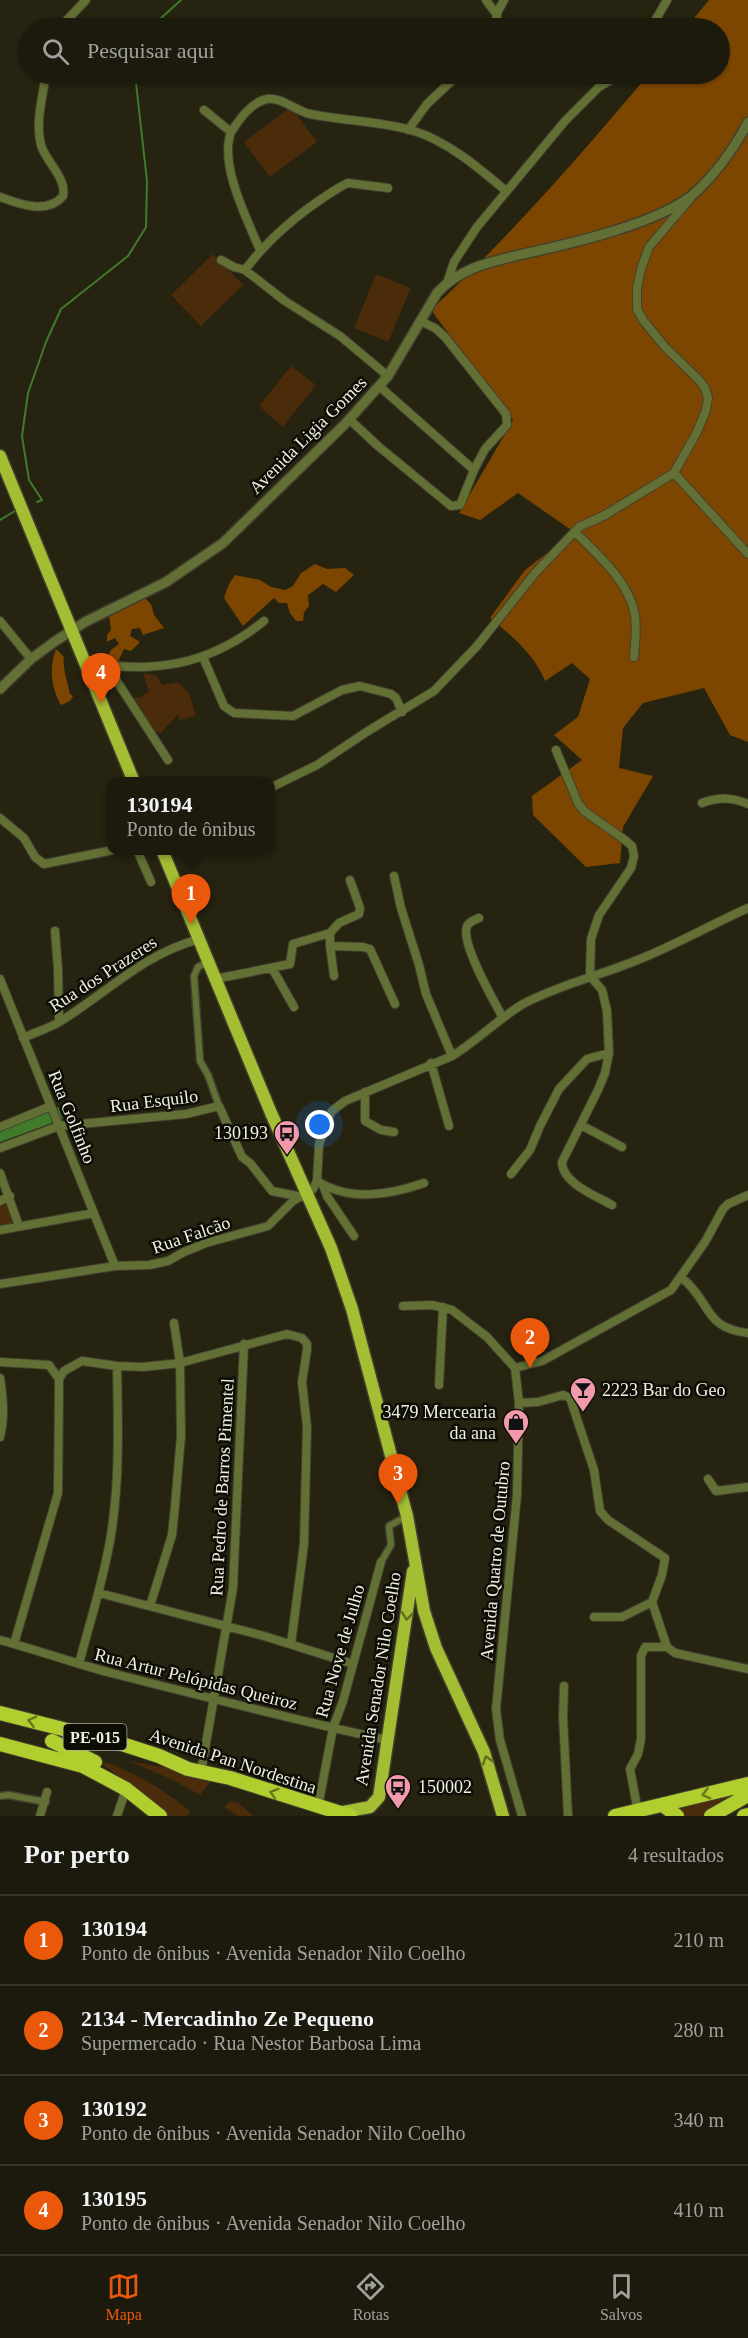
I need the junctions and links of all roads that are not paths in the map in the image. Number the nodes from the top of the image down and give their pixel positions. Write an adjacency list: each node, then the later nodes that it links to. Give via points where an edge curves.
1 (86, 0): 6 (street)
2 (486, 0): 5 (street)
3 (504, 0): 5 (street)
4 (667, 0): 8 (street)
5 (497, 15): 7 (street)
6 (70, 18)
7 (497, 18)
8 (657, 18)
9 (45, 84): 19 (street, via 41,145 63,187 63,196 52,205 32,207)
10 (448, 84): 14 (street)
11 (604, 84): 17 (street, via 581,103)
12 (204, 110): 15 (street)
13 (748, 122): 18 (street, Avenida Ligia Gomes, via 716,171)
14 (408, 130): 15 (street, via 307,113 271,98 241,117); 17 (street, via 459,155)
15 (231, 132): 20 (street, via 231,173)
16 (388, 188): 20 (street, via 348,183 294,218)
17 (506, 191): 23 (street, via 460,251)
18 (695, 193): 23 (street, Avenida Ligia Gomes, via 660,215 483,264); 30 (street, via 649,248 637,289 637,309 643,320 699,380 708,398 706,410)
19 (0, 197)
20 (260, 250): 22 (street)
21 (221, 260): 22 (street)
22 (245, 270): 25 (street)
23 (447, 283): 24 (street, Avenida Ligia Gomes)
24 (420, 321): 25 (street, Avenida Ligia Gomes); 29 (street, via 445,337 507,414 507,425 485,449)
25 (388, 376): 26 (street, Avenida Ligia Gomes)
26 (380, 386): 27 (street, Avenida Ligia Gomes); 29 (street)
27 (349, 419): 29 (street, via 454,507 464,499); 35 (street, Avenida Ligia Gomes, via 223,543 166,582)
28 (0, 456): 35 (main road)
29 (474, 470)
30 (674, 473): 31 (street); 32 (street)
31 (575, 532): 37 (street, via 616,576 630,598 636,627); 42 (street, via 536,572 448,679)
32 (748, 554)
33 (0, 621): 38 (street)
34 (264, 621): 36 (street, via 225,649)
35 (72, 631): 38 (street, Avenida Ligia Gomes); 39 (main road)
36 (203, 657): 40 (street, via 140,668); 42 (street, via 225,706 234,713 297,715 342,690 360,686 391,694)
37 (634, 657)
38 (31, 659): 41 (street, Avenida Ligia Gomes)
39 (84, 662): 40 (street); 45 (main road)
40 (107, 666): 44 (street)
41 (2, 685)
42 (402, 712): 46 (street, via 318,765)
43 (556, 750): 65 (street, via 578,803 626,840 634,856 631,868 599,915 591,939)
44 (168, 760)
45 (132, 777)
46 (275, 786)
47 (702, 803): 48 (street, via 733,798)
48 (748, 804)
49 (0, 818): 50 (street, via 24,838 44,864)
50 (107, 851)
51 (138, 855): 55 (street)
52 (164, 855): 60 (main road, Avenida Senador Nilo Coelho)
53 (394, 876): 74 (street, via 426,994)
54 (350, 880): 59 (street, via 360,913 339,922)
55 (152, 882)
56 (748, 908): 65 (street, via 636,961)
57 (479, 918): 70 (street, via 466,928 471,952)
58 (55, 931): 71 (street)
59 (330, 933): 61 (street); 63 (street, via 293,945 290,964)
60 (200, 939): 62 (main road, Avenida Senador Nilo Coelho); 71 (street, Rua dos Prazeres, via 176,945 135,968)
61 (330, 946): 64 (street); 68 (street, via 370,949)
62 (209, 962): 67 (main road, Avenida Senador Nilo Coelho); 77 (street, via 198,967 195,993 200,1061)
63 (272, 968): 67 (street); 69 (street)
64 (334, 976)
65 (590, 976): 70 (street, via 543,995); 73 (street, via 602,990)
66 (0, 980): 72 (street, Rua Golfinho)
67 (215, 980): 91 (main road, Avenida Senador Nilo Coelho)
68 (395, 1004)
69 (294, 1007)
70 (503, 1018): 74 (street)
71 (59, 1022): 72 (street, Rua dos Prazeres)
72 (23, 1038): 78 (street, Rua Golfinho)
73 (609, 1053): 81 (street, via 605,1073); 88 (street, via 587,1059 559,1089 530,1150)
74 (452, 1056): 75 (street)
75 (431, 1063): 76 (street); 83 (street)
76 (365, 1092): 84 (street, via 365,1121 381,1130); 89 (street, via 345,1101 329,1115 319,1146)
77 (219, 1106): 80 (street, Rua Esquilo, via 186,1114); 91 (street, Rua Esquilo, via 236,1148 268,1188)
78 (51, 1107): 80 (street, Rua Golfinho); 82 (street)
79 (0, 1116): 82 (street)
80 (58, 1125): 86 (street, Rua Esquilo); 96 (street, Rua Golfinho)
81 (581, 1125): 85 (street); 95 (street, via 562,1162 563,1171 588,1192)
82 (2, 1126)
83 (449, 1126)
84 (394, 1131)
85 (622, 1147)
86 (0, 1148)
87 (0, 1173): 92 (street)
88 (511, 1174)
89 (320, 1183): 90 (street, via 343,1193 368,1194); 91 (street, Rua Falcão); 99 (street)
90 (424, 1183)
91 (305, 1195): 100 (street, Rua Falcão, via 268,1226 206,1243 168,1261); 120 (main road, Avenida Senador Nilo Coelho, via 331,1248 352,1309)
92 (10, 1196): 94 (street); 97 (street)
93 (748, 1196): 101 (street, via 723,1209)
94 (0, 1201)
95 (612, 1205)
96 (94, 1213): 97 (street); 100 (street, Rua Golfinho)
97 (20, 1226): 98 (street)
98 (0, 1230)
99 (354, 1236)
100 (115, 1266): 102 (street, Rua Falcão)
101 (681, 1277): 106 (street, via 697,1291 715,1321 728,1329); 111 (street, via 658,1299 542,1361)
102 (0, 1284)
103 (404, 1306): 104 (street)
104 (443, 1307): 111 (street, via 463,1316); 114 (street)
105 (174, 1323): 109 (street)
106 (748, 1333)
107 (244, 1344): 109 (street); 127 (street, Rua Pedro de Barros Pimentel, via 236,1561); 130 (street, via 286,1334 302,1338 307,1344 302,1382 307,1427 303,1561)
108 (0, 1362): 113 (street, via 49,1365)
109 (180, 1363): 110 (street); 125 (street, via 181,1436 172,1535)
110 (117, 1366): 113 (street, via 82,1361 64,1371); 123 (street, via 116,1495)
111 (515, 1368): 115 (street, Avenida Quatro de Outubro)
112 (0, 1378): 116 (street)
113 (59, 1379): 129 (street, via 58,1493)
114 (439, 1385)
115 (519, 1403): 124 (street, via 563,1395 570,1398 594,1470 600,1511 666,1558); 158 (street, Avenida Quatro de Outubro, via 517,1495 496,1709 500,1740)
116 (2, 1422): 117 (street)
117 (0, 1437)
118 (708, 1479): 119 (street, via 716,1491)
119 (748, 1486)
120 (407, 1516): 121 (main road, Avenida Senador Nilo Coelho); 122 (street, Rua Nove de Julho, via 389,1526 391,1545)
121 (415, 1558): 139 (main road, Avenida Senador Nilo Coelho, one-way to 139); 157 (main road, Avenida Senador Nilo Coelho, one-way to 121, via 484,1752 433,1638)
122 (381, 1562): 133 (street, Rua Nove de Julho)
123 (99, 1593): 125 (street); 132 (street)
124 (652, 1602): 126 (street, via 622,1617); 131 (street)
125 (150, 1606): 127 (street)
126 (594, 1617)
127 (227, 1627): 130 (street); 136 (street, Rua Pedro de Barros Pimentel)
128 (0, 1640): 129 (street, Rua Artur Pelópidas Queiroz)
129 (14, 1644): 132 (street, Rua Artur Pelópidas Queiroz)
130 (291, 1644): 133 (street)
131 (667, 1647): 134 (street, via 675,1653); 151 (street, via 645,1647 641,1656 641,1738 639,1754 630,1769)
132 (80, 1664): 136 (street, Rua Artur Pelópidas Queiroz)
133 (353, 1664): 138 (street, Rua Nove de Julho)
134 (748, 1669)
135 (564, 1686): 159 (street)
136 (215, 1699): 138 (street, Rua Artur Pelópidas Queiroz); 142 (street, Rua Pedro de Barros Pimentel)
137 (0, 1713): 142 (highway, Avenida Pan Nordestina / PE-015, one-way to 137, via 122,1744)
138 (333, 1728): 139 (street, Rua Artur Pelópidas Queiroz); 150 (street, Rua Nove de Julho)
139 (387, 1740): 152 (main road, Avenida Senador Nilo Coelho, via 379,1797 370,1807)
140 (52, 1741): 144 (highway, via 97,1764)
141 (0, 1744): 144 (highway, PE-015, via 83,1766)
142 (201, 1772): 150 (highway, Avenida Pan Nordestina / PE-015, one-way to 142)
143 (748, 1784): 149 (highway, one-way to 149)
144 (126, 1789): 155 (street); 156 (highway, PE-015)
145 (47, 1792): 148 (street)
146 (748, 1795): 162 (highway)
147 (0, 1796): 148 (street)
148 (46, 1802): 154 (street)
149 (663, 1805): 151 (highway); 161 (highway)
150 (318, 1807): 152 (highway, Avenida Pan Nordestina / PE-015)
151 (639, 1812): 160 (highway)
152 (344, 1814)
153 (748, 1815): 163 (highway)
154 (40, 1816)
155 (117, 1816)
156 (160, 1816)
157 (503, 1816)
158 (522, 1816)
159 (568, 1816)
160 (615, 1816)
161 (677, 1816)
162 (711, 1816)
163 (744, 1816)

